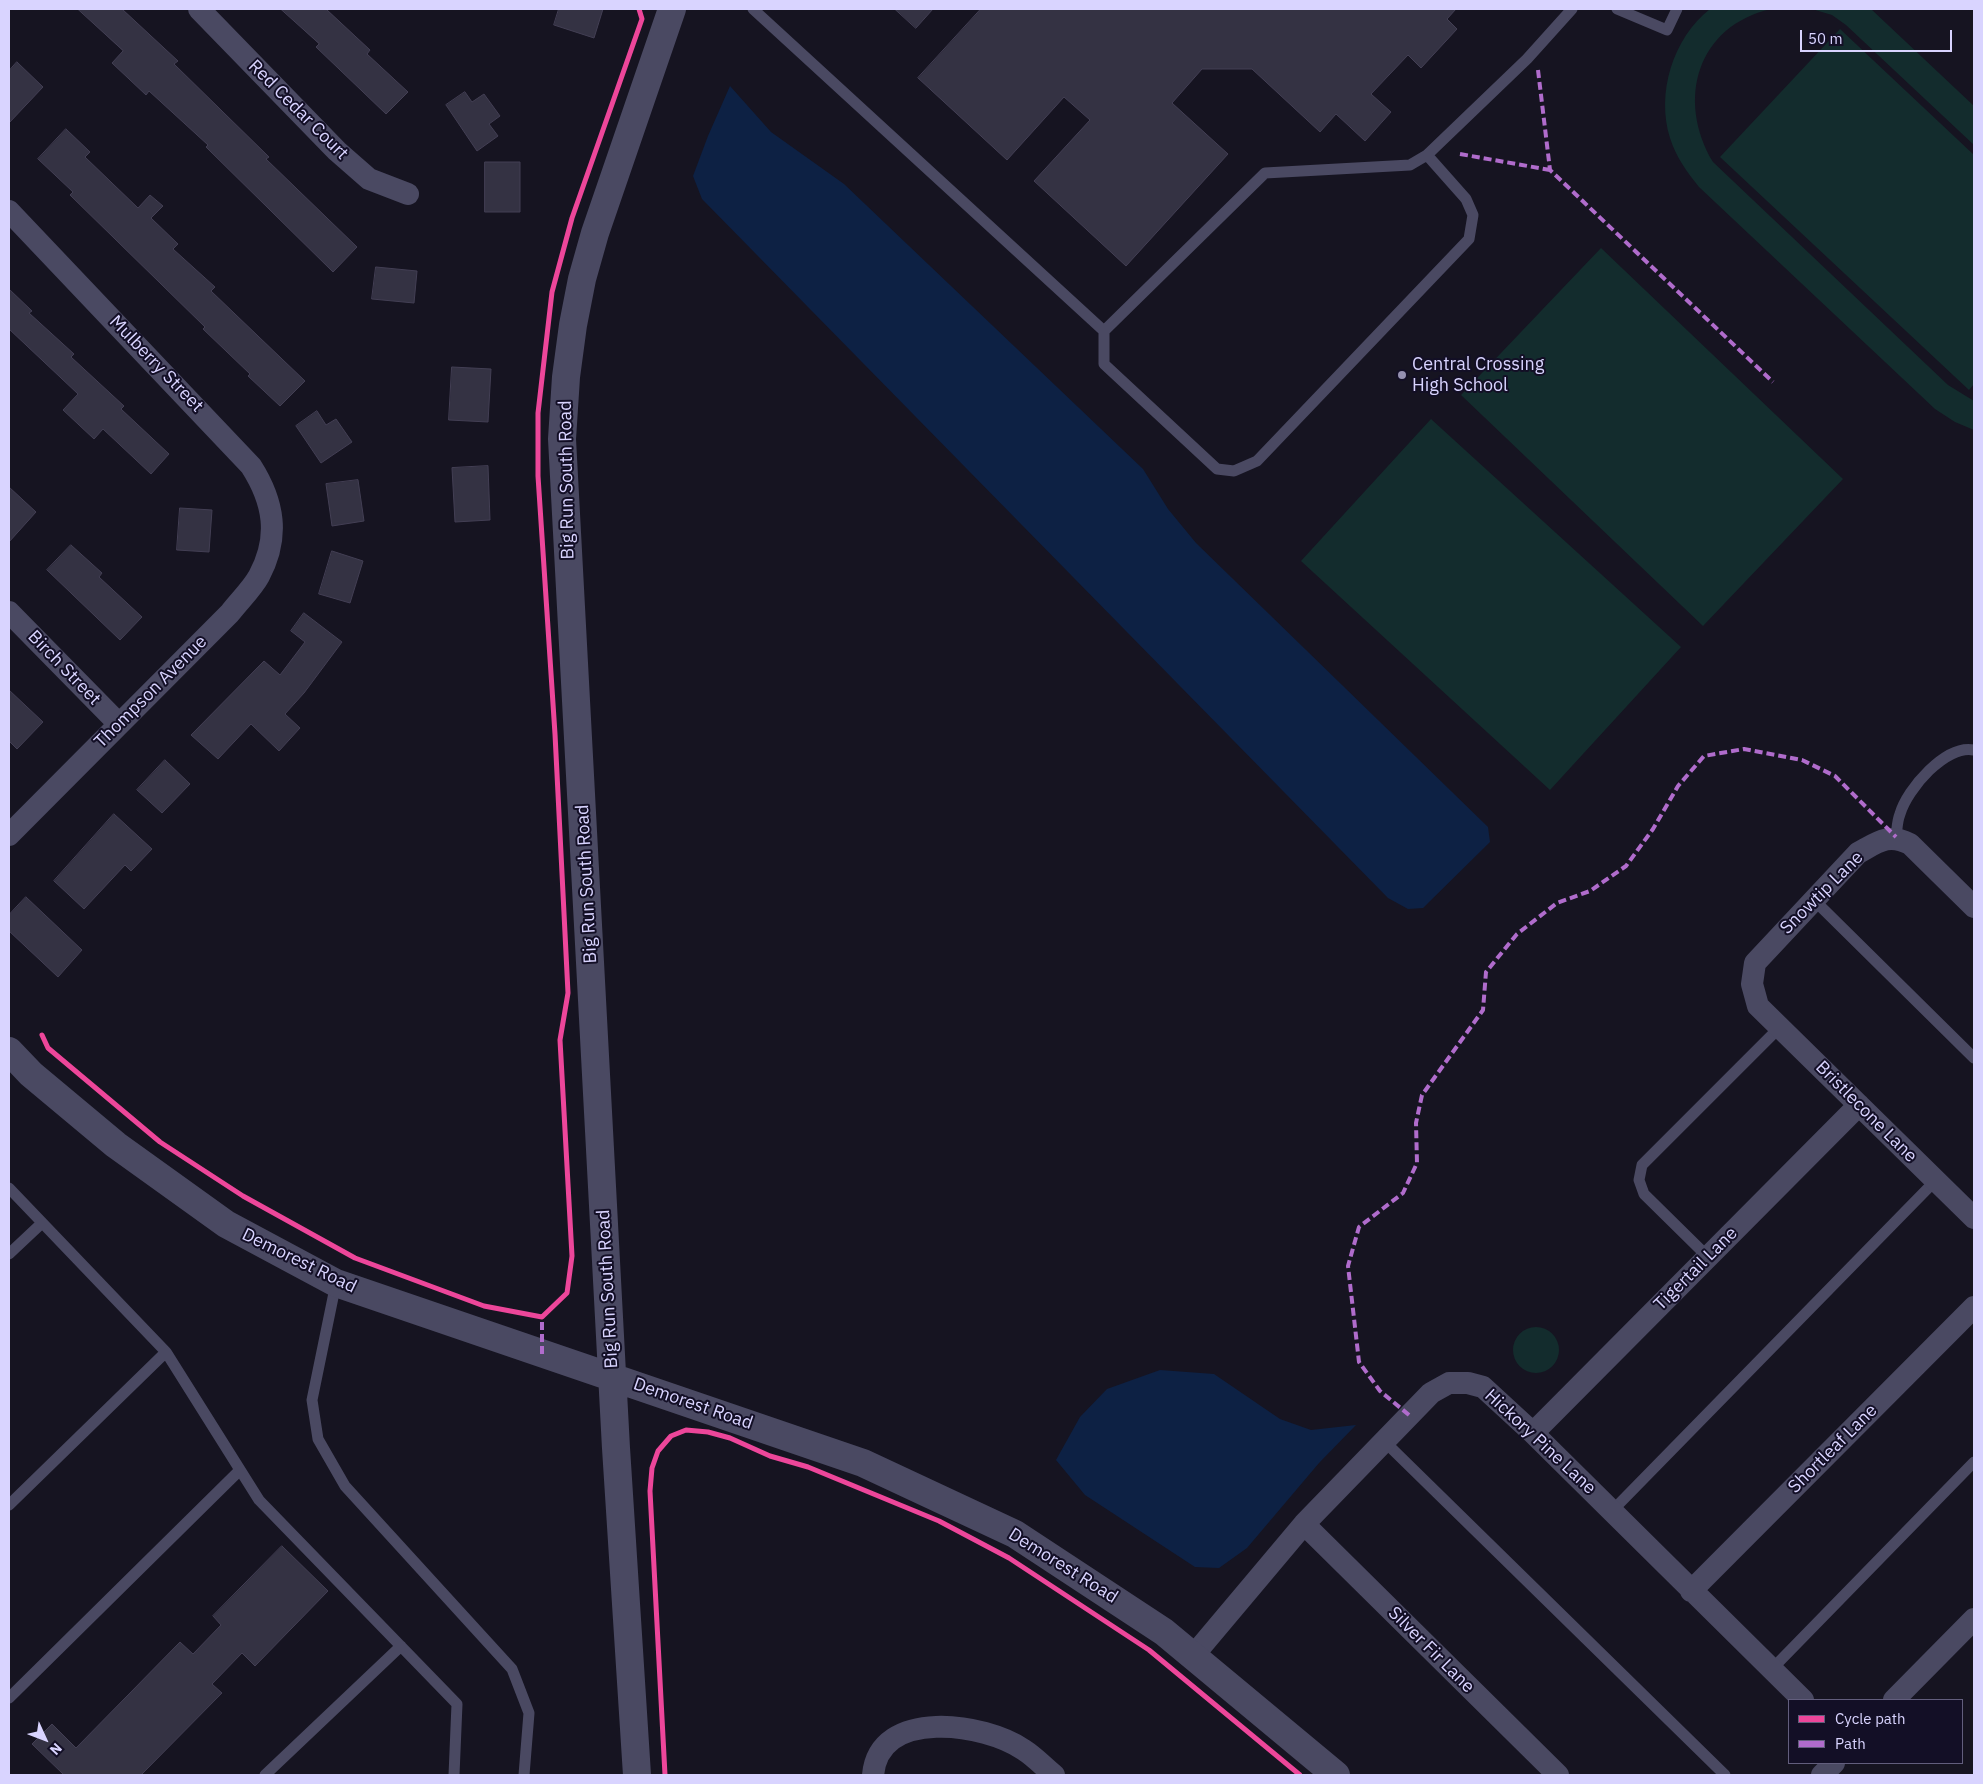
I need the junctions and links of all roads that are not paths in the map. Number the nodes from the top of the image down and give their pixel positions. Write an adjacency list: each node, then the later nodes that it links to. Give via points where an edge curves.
1 (200, 9): 8 (street, Red Cedar Court, via 337,151 369,179)
2 (672, 9): 33 (street, Big Run South Road, via 582,279 571,334 563,421)
3 (753, 9): 10 (lane)
4 (1572, 9): 7 (lane, via 1528,59)
5 (1617, 9): 6 (lane, via 1667,30)
6 (1677, 9)
7 (1428, 155): 10 (lane, via 1410,165 1265,173); 10 (lane, via 1466,199 1472,215 1469,239 1257,462 1234,471 1218,469 1104,364)
8 (408, 194)
9 (9, 211): 11 (street, Mulberry Street, via 251,466 263,486)
10 (1104, 331)
11 (273, 535): 13 (street, Thompson Avenue, via 258,578 230,613)
12 (9, 612): 13 (street, Birch Street)
13 (118, 724): 15 (street, Thompson Avenue)
14 (1974, 750): 16 (lane, via 1967,748 1948,755 1926,774 1909,793 1900,814)
15 (9, 835)
16 (1896, 837): 17 (street, Snowtip Lane, via 1858,853); 18 (street, via 1910,844)
17 (1814, 900): 19 (street, Snowtip Lane, via 1755,963 1752,984); 22 (lane)
18 (1974, 907)
19 (1758, 1006): 20 (street, Bristlecone Lane)
20 (1780, 1027): 23 (street, Bristlecone Lane); 29 (lane, via 1642,1164 1639,1180 1644,1194)
21 (9, 1051): 30 (street, Demorest Road, via 31,1074 116,1145 226,1224)
22 (1974, 1058)
23 (1859, 1105): 24 (street, Bristlecone Lane); 29 (street, Tigertail Lane)
24 (1936, 1180): 26 (street, Bristlecone Lane); 39 (lane)
25 (9, 1188): 27 (lane)
26 (1974, 1218)
27 (42, 1222): 28 (lane); 32 (lane)
28 (9, 1254)
29 (1708, 1257): 34 (street, Tigertail Lane)
30 (336, 1283): 33 (street, Demorest Road); 52 (lane, via 312,1400 318,1439 345,1486 512,1669 529,1713)
31 (1974, 1307): 41 (street, Shortleaf Lane)
32 (166, 1352): 37 (lane); 38 (lane)
33 (612, 1377): 44 (street, Demorest Road, via 863,1463 1015,1534 1164,1632); 53 (street, Big Run South Road)
34 (1533, 1433): 35 (street, Hickory Pine Lane, via 1483,1387 1449,1383 1431,1393); 39 (street, Hickory Pine Lane)
35 (1384, 1441): 40 (street, Hickory Pine Lane); 58 (lane)
36 (1974, 1462): 45 (lane)
37 (240, 1470): 43 (lane, via 260,1500); 46 (lane)
38 (9, 1505)
39 (1612, 1511): 41 (street, Hickory Pine Lane)
40 (1304, 1524): 44 (street, Hickory Pine Lane); 57 (street, Silver Fir Lane)
41 (1691, 1591): 45 (street, Hickory Pine Lane)
42 (1974, 1619): 48 (street)
43 (401, 1646): 50 (lane); 51 (lane, via 457,1704)
44 (1193, 1656): 56 (street, Demorest Road)
45 (1771, 1670): 47 (street, Hickory Pine Lane)
46 (9, 1698)
47 (1802, 1699)
48 (1895, 1699)
49 (1833, 1764): 59 (street)
50 (265, 1775)
51 (454, 1775)
52 (524, 1775)
53 (637, 1775)
54 (873, 1775): 55 (street, via 874,1763 887,1744 906,1731 934,1726 968,1730 1000,1739 1024,1750)
55 (1054, 1775)
56 (1336, 1775)
57 (1558, 1775)
58 (1725, 1775)
59 (1822, 1775)

